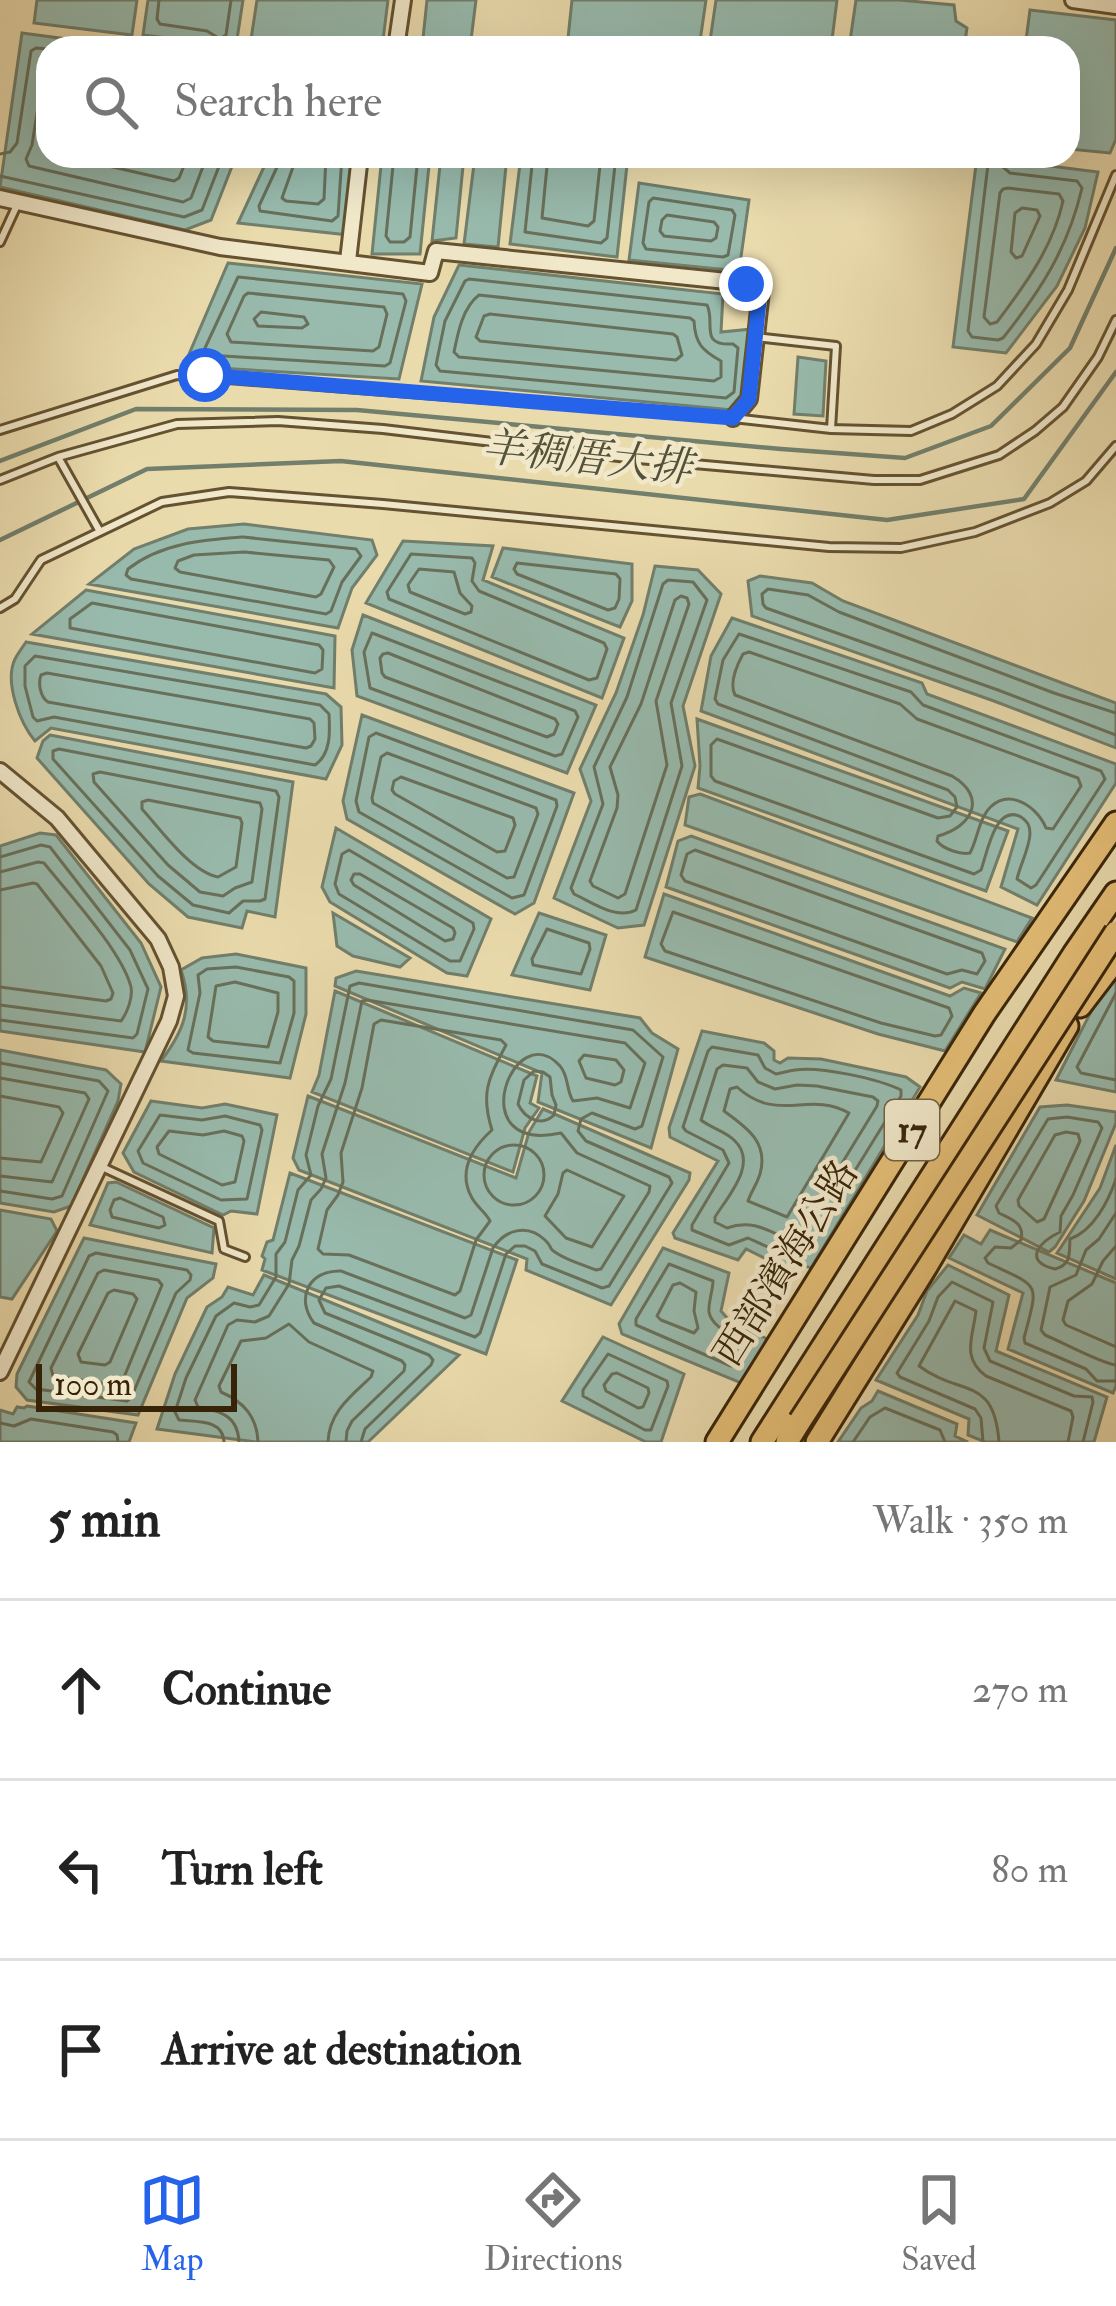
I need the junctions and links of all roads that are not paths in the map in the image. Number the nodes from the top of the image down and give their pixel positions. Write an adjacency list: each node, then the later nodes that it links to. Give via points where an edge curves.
1 (403, 0): 4 (street)
2 (1073, 0): 3 (street)
3 (1116, 6)
4 (398, 36)
5 (360, 168): 10 (street)
6 (1116, 175): 14 (lane, via 1068,290 1036,344 997,386 911,431)
7 (0, 198): 8 (street)
8 (19, 202): 9 (lane); 10 (street, via 220,247)
9 (0, 242)
10 (348, 261): 12 (street, via 430,272 436,251 746,284 760,291)
11 (1116, 320): 17 (lane, via 1063,407 1035,431 999,454 920,480 278,421 177,424)
12 (756, 337): 13 (street, via 749,399); 14 (lane, via 836,346)
13 (733, 418): 14 (lane); 15 (lane, via 177,375)
14 (831, 429)
15 (0, 430)
16 (1116, 446): 19 (lane, via 1086,481 1050,503 902,548 229,492 162,502)
17 (58, 457): 18 (lane); 19 (lane)
18 (0, 480)
19 (99, 530): 20 (lane, via 41,560 16,599)
20 (0, 608)
21 (0, 771): 28 (street, via 57,818 158,939 171,967 176,997 169,1022)
22 (1116, 823): 32 (main road, 西部濱海公路 / 17, via 984,1014)
23 (1116, 893): 31 (main road)
24 (1116, 919): 27 (main road, 17)
25 (1116, 932): 31 (main road, bridge)
26 (1116, 959): 27 (main road)
27 (1080, 1006): 35 (main road, 17)
28 (99, 1166): 29 (lane, via 219,1221 224,1250); 30 (street)
29 (245, 1257)
30 (0, 1372)
31 (792, 1415): 33 (main road); 34 (main road)
32 (718, 1442)
33 (762, 1442)
34 (787, 1442)
35 (817, 1442)

